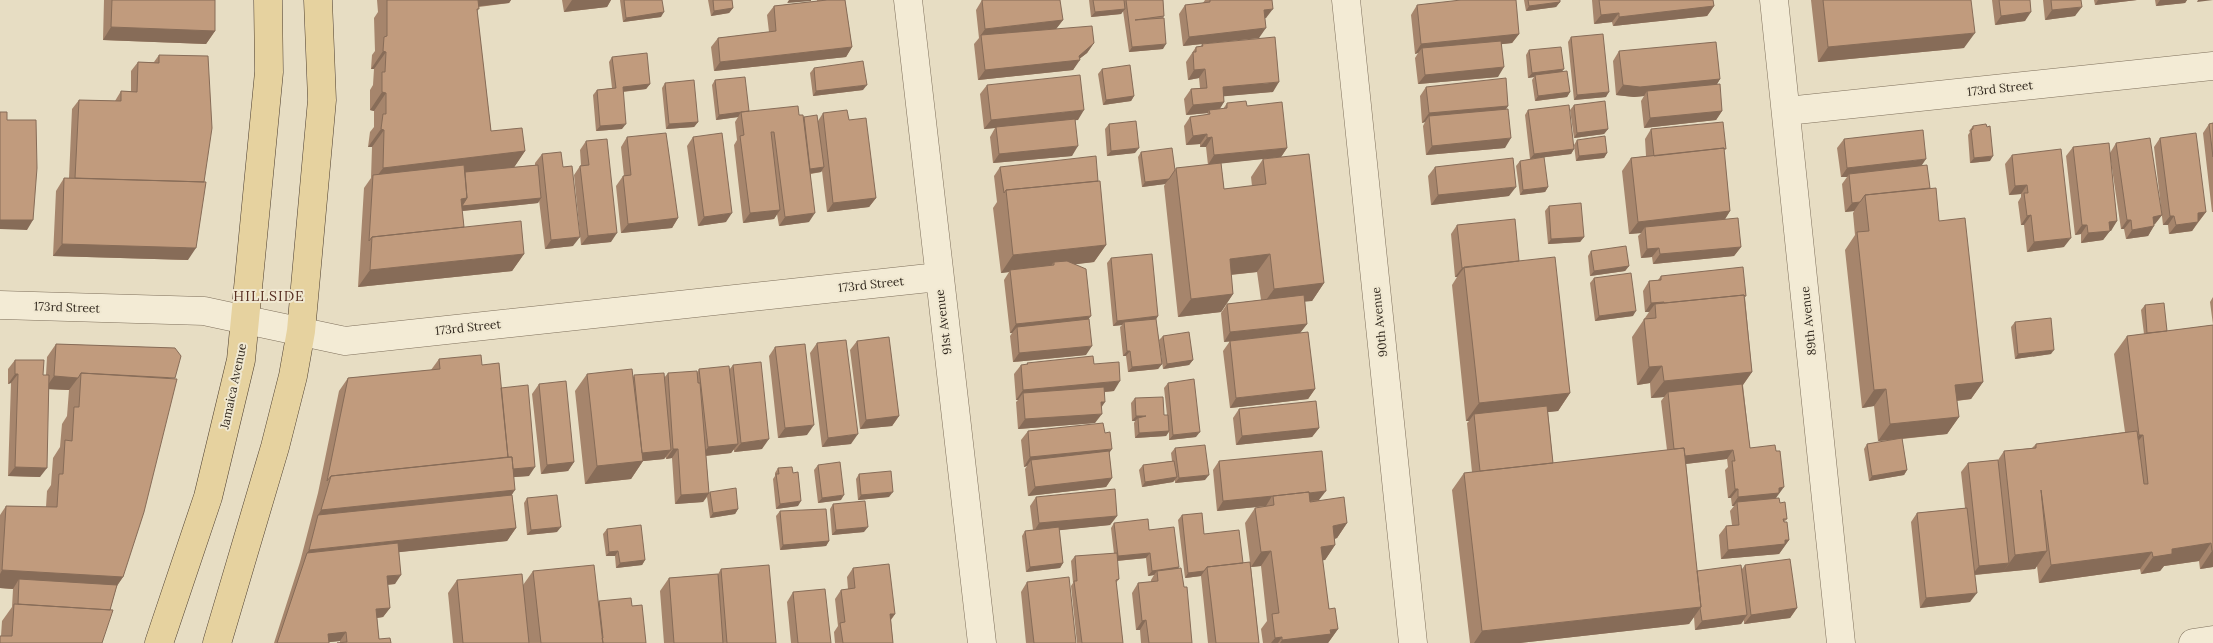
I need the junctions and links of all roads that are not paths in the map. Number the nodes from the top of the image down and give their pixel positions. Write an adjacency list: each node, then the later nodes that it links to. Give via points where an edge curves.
1 (268, 0): 10 (main road, Jamaica Avenue, via 269,72)
2 (318, 0): 11 (main road, via 322,100)
3 (908, 0): 8 (street, 91st Avenue)
4 (1346, 0): 16 (street, 90th Avenue)
5 (1774, 0): 7 (street, 89th Avenue)
6 (2213, 66): 7 (street, 173rd Street)
7 (1787, 111): 17 (street, 89th Avenue)
8 (938, 277): 11 (street, 173rd Street, via 345,341); 15 (street, 91st Avenue)
9 (0, 306): 10 (street, 173rd Street, via 204,311)
10 (245, 320): 11 (street, 173rd Street); 13 (main road, Jamaica Avenue, via 241,360 208,497)
11 (301, 331): 14 (main road, via 274,447)
12 (2213, 640): 18 (street)
13 (159, 643)
14 (217, 643)
15 (982, 643)
16 (1413, 643)
17 (1841, 643)
18 (2193, 643)

